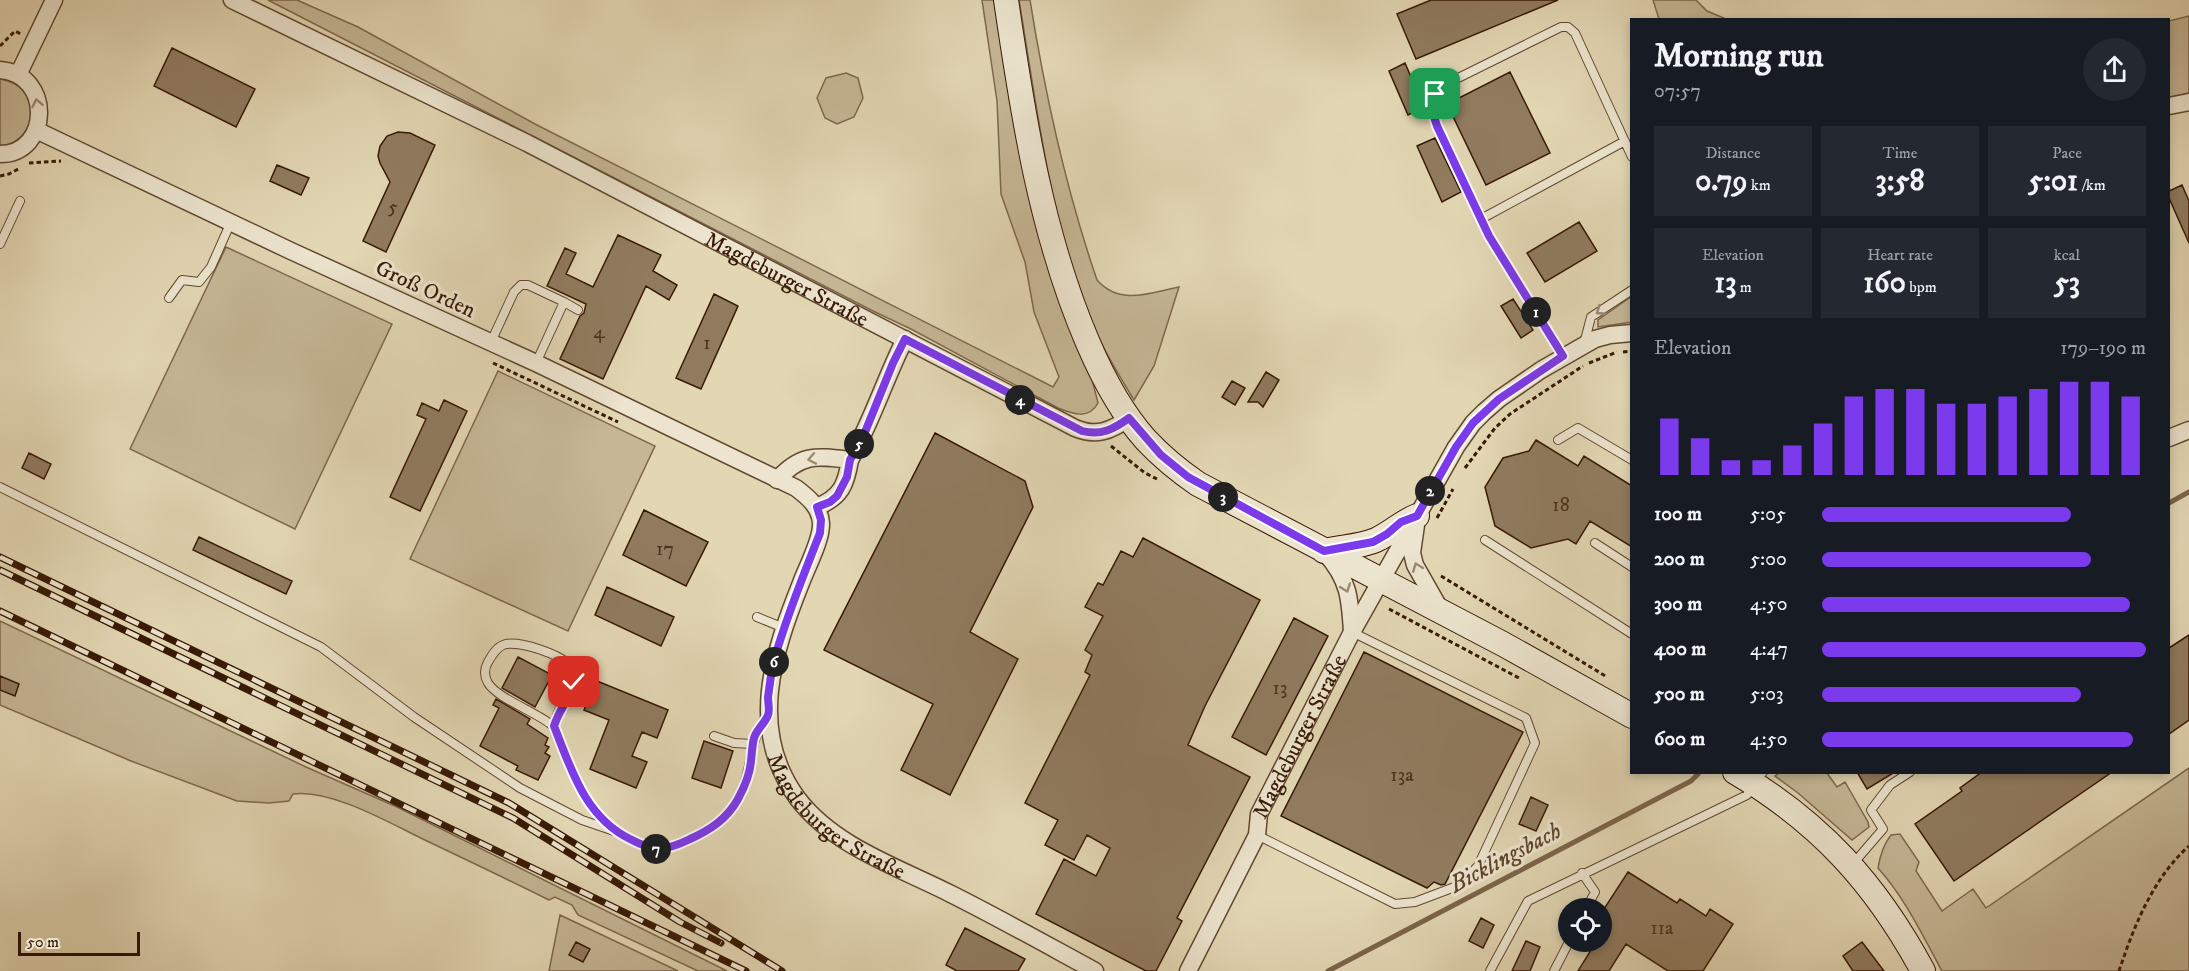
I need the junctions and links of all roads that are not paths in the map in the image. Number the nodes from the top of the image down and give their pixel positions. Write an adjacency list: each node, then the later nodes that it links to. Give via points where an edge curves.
1 (54, 0): 5 (street)
2 (232, 0): 21 (street, Magdeburger Straße, via 527,143)
3 (1006, 0): 26 (main road, Magdeburger Straße, via 1027,135 1054,245 1094,357)
4 (0, 70): 5 (street)
5 (18, 75): 8 (street, one-way to 5, via 39,105 35,93)
6 (2189, 102): 7 (street)
7 (2170, 106)
8 (36, 130): 11 (street, via 18,149); 14 (street, Groß Orden)
9 (1625, 141): 10 (lane); 13 (lane); 13 (lane, via 1575,33 1568,27 1448,83 1435,94 1432,110)
10 (1630, 152)
11 (0, 154)
12 (20, 201): 15 (lane)
13 (1482, 219): 24 (lane)
14 (231, 222): 17 (lane, via 211,267 199,282 182,280); 22 (street, Groß Orden, via 333,263)
15 (0, 244)
16 (1630, 291): 23 (lane, one-way to 23, via 1591,317)
17 (170, 298)
18 (564, 303): 19 (lane); 22 (lane, via 521,285); 25 (lane)
19 (578, 310)
20 (1630, 333): 23 (street)
21 (905, 339): 26 (street, Magdeburger Straße, via 1075,428 1096,433 1115,428); 31 (street)
22 (491, 342): 25 (street, Groß Orden)
23 (1584, 344): 24 (street)
24 (1563, 356): 35 (street, via 1499,399 1473,423 1456,447)
25 (536, 363): 32 (street, Groß Orden)
26 (1129, 418): 38 (main road, Magdeburger Straße, via 1161,455 1188,477)
27 (2189, 430): 28 (street)
28 (2170, 438)
29 (1558, 440): 30 (lane, via 1578,428)
30 (1630, 459)
31 (850, 460): 32 (street, one-way to 32, via 816,456 794,465); 34 (street, via 837,496)
32 (777, 480): 34 (street, Groß Orden, via 796,488)
33 (0, 487): 53 (lane, via 321,646 414,717 520,788 582,820)
34 (817, 507): 43 (street, Magdeburger Straße, via 820,533)
35 (1425, 520): 38 (main road, via 1401,522 1373,542); 40 (street); 41 (street, one-way to 35, via 1412,553)
36 (1485, 540): 45 (lane)
37 (1595, 543): 39 (lane)
38 (1324, 551): 40 (main road, Magdeburger Straße); 44 (street, Magdeburger Straße, one-way to 44, via 1349,593)
39 (1630, 566)
40 (1381, 581): 41 (main road, Magdeburger Straße); 44 (street, Magdeburger Straße)
41 (1443, 612): 47 (main road, Magdeburger Straße)
42 (757, 617): 43 (lane)
43 (784, 628): 46 (street, Magdeburger Straße, via 770,678)
44 (1352, 632): 54 (street, Magdeburger Straße, via 1259,814); 54 (lane, via 1526,718 1535,743 1478,866 1460,885 1415,902 1395,904)
45 (1630, 633)
46 (769, 714): 50 (lane); 59 (street, Magdeburger Straße, via 775,751 788,783 807,810 834,833)
47 (1630, 715)
48 (554, 726): 48 (lane, via 491,687 486,666 500,646 524,644 572,668 573,688); 53 (lane, via 585,798)
49 (714, 736): 50 (lane)
50 (753, 744): 53 (lane, via 750,768 738,798 724,818 705,832 660,849)
51 (1907, 774): 55 (lane, via 1890,785 1871,810 1883,829)
52 (1750, 776): 55 (main road); 56 (lane, via 1747,795)
53 (617, 832)
54 (1257, 835): 60 (street, Magdeburger Straße)
55 (1852, 865): 63 (main road, via 1885,906)
56 (1582, 873): 57 (lane, via 1595,892); 61 (lane, via 1527,902)
57 (1592, 898)
58 (1564, 952): 62 (lane)
59 (1095, 971)
60 (1188, 971)
61 (1490, 971)
62 (1554, 971)
63 (1923, 971)

